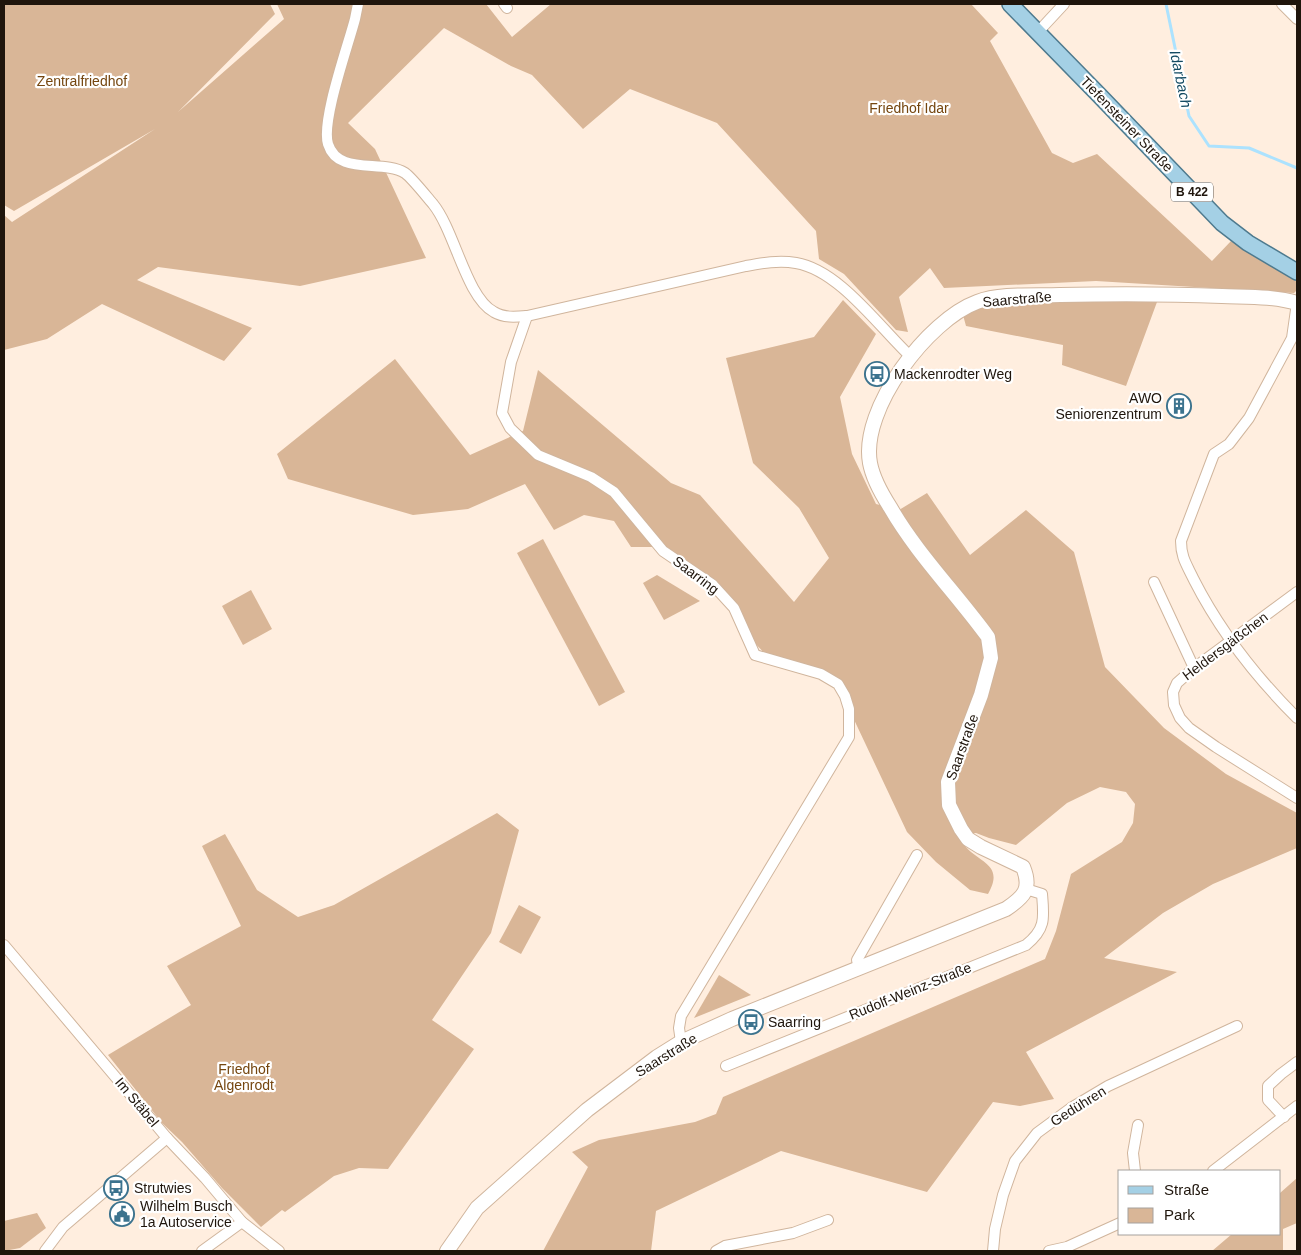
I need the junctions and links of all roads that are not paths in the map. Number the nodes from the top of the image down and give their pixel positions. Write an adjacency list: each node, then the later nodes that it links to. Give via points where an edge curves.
1 (358, 4): 9 (street, via 327,123 328,144 334,155 348,164 383,166 405,174 443,219 475,293 483,303 501,315)
2 (1010, 4): 6 (main road, Tiefensteiner Straße / B 422)
3 (1064, 4): 6 (street)
4 (1282, 4): 5 (street)
5 (1297, 19)
6 (1038, 32): 7 (main road, Tiefensteiner Straße / B 422, via 1222,223 1248,243)
7 (1297, 272)
8 (1297, 303): 10 (street, Saarstraße, via 1271,298 1199,295 993,298 961,310 934,331); 13 (street, via 1292,338 1249,418 1229,444 1214,454 1181,541 1181,553 1206,603)
9 (527, 316): 10 (street, via 746,266 795,262 810,266 834,280); 22 (street, Saarring, via 510,362 502,413 510,428 538,455 591,477 614,492 663,551 713,585 734,608 755,655 821,674 838,684 849,709 849,737 681,1016)
10 (911, 356): 18 (street, Saarstraße, via 890,387 872,427 869,452 872,472 904,530 988,637 991,658 981,695 948,782 949,805 968,839 1023,867 1028,878)
11 (1154, 582): 14 (street)
12 (1297, 592): 13 (street, Heldersgäßchen)
13 (1231, 641): 14 (street, Heldersgäßchen); 15 (street, via 1245,662)
14 (1194, 668): 16 (street, Heldersgäßchen, via 1177,683 1173,692 1180,718 1216,747)
15 (1297, 718)
16 (1297, 798)
17 (917, 855): 20 (street, via 857,960)
18 (1026, 889): 20 (street, Saarstraße, via 1020,900 1006,909); 24 (street, Rudolf-Weinz-Straße, via 1042,894 1044,912 1043,925 1026,945)
19 (4, 945): 28 (street, Im Stäbel)
20 (859, 969): 22 (street, Saarstraße)
21 (1237, 1026): 39 (street, Gedühren, via 1108,1086 1037,1133 1015,1161 1003,1195)
22 (680, 1042): 37 (street, Saarstraße, via 580,1115 477,1208)
23 (1297, 1062): 26 (street, via 1268,1086 1268,1100)
24 (726, 1066)
25 (1297, 1106): 26 (street)
26 (1284, 1117): 30 (street)
27 (1138, 1125): 29 (street, via 1133,1153)
28 (167, 1138): 32 (street, Im Stäbel); 34 (street, via 63,1227)
29 (1135, 1170)
30 (1214, 1170)
31 (828, 1220): 38 (street, via 793,1233 725,1246)
32 (242, 1222): 35 (street); 36 (street, Im Stäbel)
33 (1118, 1224): 40 (street, via 1067,1247)
34 (45, 1251)
35 (202, 1251)
36 (279, 1251)
37 (447, 1251)
38 (716, 1251)
39 (993, 1251)
40 (1049, 1251)

